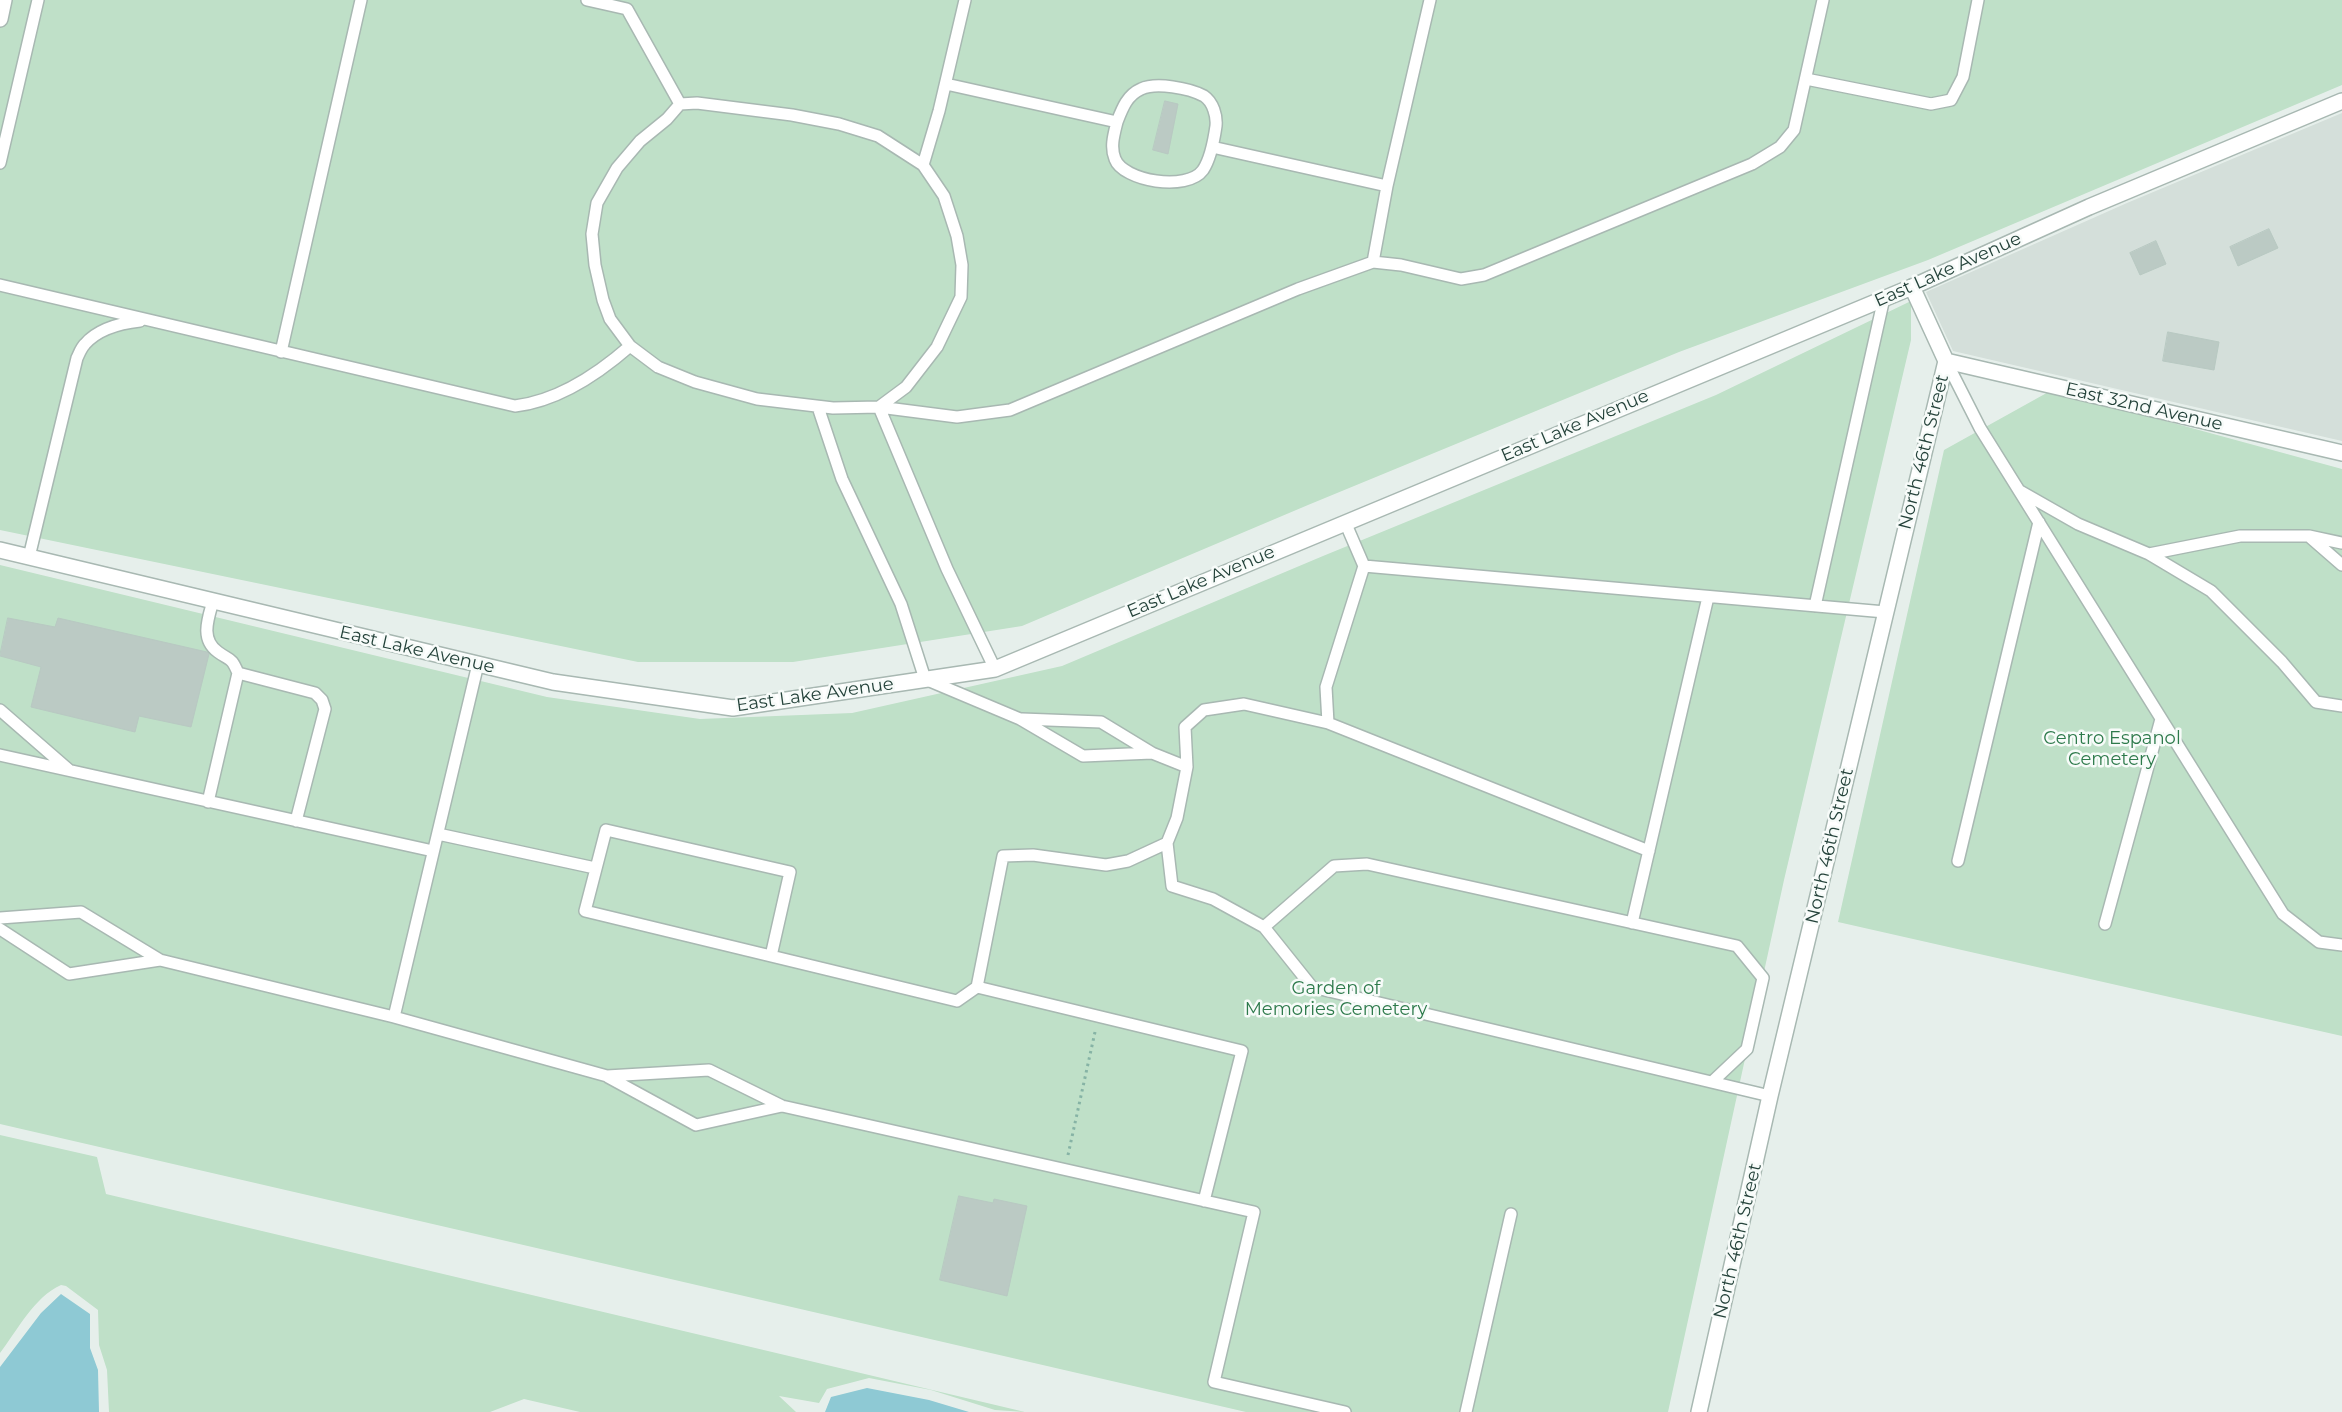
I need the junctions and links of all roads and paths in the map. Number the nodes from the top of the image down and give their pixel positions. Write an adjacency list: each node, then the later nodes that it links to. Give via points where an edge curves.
1 (4, 0): 10 (street)
2 (38, 0): 17 (lane)
3 (361, 0): 26 (lane)
4 (587, 0): 9 (lane)
5 (965, 0): 12 (lane)
6 (1430, 0): 19 (lane)
7 (1823, 0): 11 (lane)
8 (1978, 0): 11 (lane, via 1963,77 1951,100 1930,104)
9 (628, 5): 14 (lane)
10 (0, 19)
11 (1806, 79): 20 (lane, via 1794,130 1780,147 1752,164 1484,275 1461,279)
12 (946, 84): 15 (lane); 18 (lane)
13 (2342, 101): 22 (street, East Lake Avenue, via 2089,207)
14 (680, 104): 18 (lane, via 736,106 839,124 878,136); 25 (lane, via 640,141 617,168 597,203 592,234 603,300 610,319)
15 (1117, 122): 16 (lane, via 1112,142 1115,161 1130,174 1170,183 1188,181 1202,171); 16 (lane, via 1126,101 1139,89 1155,84 1184,90 1205,97 1214,108 1216,124)
16 (1212, 147): 19 (lane)
17 (0, 163)
18 (924, 165): 29 (lane, via 944,196 957,236 962,265 961,297 937,347 906,387)
19 (1387, 186): 20 (lane)
20 (1373, 262): 29 (lane, via 1298,289 1010,410 957,417)
21 (0, 285): 24 (lane)
22 (1912, 287): 23 (street, East Lake Avenue); 27 (street, North 46th Street)
23 (1884, 298): 32 (street, East Lake Avenue); 43 (lane)
24 (150, 320): 26 (lane); 38 (lane, via 120,323 85,344 76,358)
25 (630, 346): 26 (lane, via 571,388 534,404 515,406); 28 (lane, via 658,366 695,382 757,399)
26 (281, 352)
27 (1946, 361): 30 (street, East 32nd Avenue); 31 (lane, via 1980,428); 44 (street, North 46th Street)
28 (818, 407): 29 (lane); 48 (lane, via 842,479 901,604)
29 (878, 407): 46 (lane, via 947,570)
30 (2342, 452)
31 (2019, 490): 33 (lane); 37 (lane, via 2078,524)
32 (1345, 522): 40 (lane); 46 (street, East Lake Avenue)
33 (2039, 522): 52 (lane); 64 (lane)
34 (2309, 536): 35 (lane); 37 (lane, via 2240,536); 39 (lane)
35 (2342, 544)
36 (0, 550): 38 (street, East Lake Avenue)
37 (2149, 554): 49 (lane, via 2212,591 2282,662 2316,702)
38 (29, 557): 42 (street, East Lake Avenue)
39 (2342, 565)
40 (1364, 566): 41 (lane); 53 (lane, via 1326,687)
41 (1708, 597): 43 (lane); 62 (lane)
42 (213, 601): 45 (street, East Lake Avenue); 47 (lane, via 207,637 219,654 234,663)
43 (1816, 606): 44 (lane)
44 (1885, 612): 79 (street, North 46th Street)
45 (478, 664): 48 (street, East Lake Avenue, via 553,682 733,708); 60 (lane)
46 (995, 669): 48 (street, East Lake Avenue)
47 (238, 673): 58 (lane); 59 (lane, via 315,693 322,700 325,709)
48 (925, 679): 51 (lane)
49 (2342, 706)
50 (0, 710): 57 (lane)
51 (1020, 719): 54 (lane, via 1101,722); 54 (lane, via 1083,756)
52 (2161, 719): 68 (lane); 71 (lane, via 2283,914 2319,942)
53 (1328, 722): 56 (lane, via 1244,704 1204,710 1185,727); 62 (lane)
54 (1152, 753): 56 (lane)
55 (0, 755): 57 (lane)
56 (1187, 767): 61 (lane, via 1177,818)
57 (71, 771): 58 (lane)
58 (208, 802): 59 (lane)
59 (296, 821): 63 (lane)
60 (438, 834): 63 (lane); 65 (lane)
61 (1167, 843): 69 (lane, via 1172,886 1213,899); 74 (lane, via 1128,860 1106,865 1033,855 1003,856)
62 (1648, 851): 67 (lane)
63 (433, 852): 76 (lane)
64 (1958, 862)
65 (595, 868): 72 (lane, via 585,912); 72 (lane, via 606,830 790,872)
66 (0, 918): 73 (lane, via 80,912)
67 (1632, 923): 69 (lane, via 1367,864 1334,866); 78 (lane, via 1737,946 1763,978 1747,1048)
68 (2105, 924)
69 (1264, 927): 78 (lane, via 1312,987)
70 (0, 929): 73 (lane, via 69,974)
71 (2342, 945)
72 (771, 956): 74 (lane, via 957,1001)
73 (160, 960): 76 (lane)
74 (977, 987): 75 (lane)
75 (1098, 1016): 81 (path); 82 (lane, via 1242,1051)
76 (394, 1017): 77 (lane)
77 (607, 1076): 80 (lane, via 709,1070); 80 (lane, via 696,1125)
78 (1712, 1082): 79 (lane)
79 (1770, 1096): 86 (street, North 46th Street)
80 (782, 1106): 81 (lane)
81 (1065, 1170): 82 (lane)
82 (1204, 1201): 84 (lane, via 1254,1212 1214,1382)
83 (1511, 1214): 85 (lane)
84 (1346, 1412)
85 (1466, 1412)
86 (1699, 1412)

